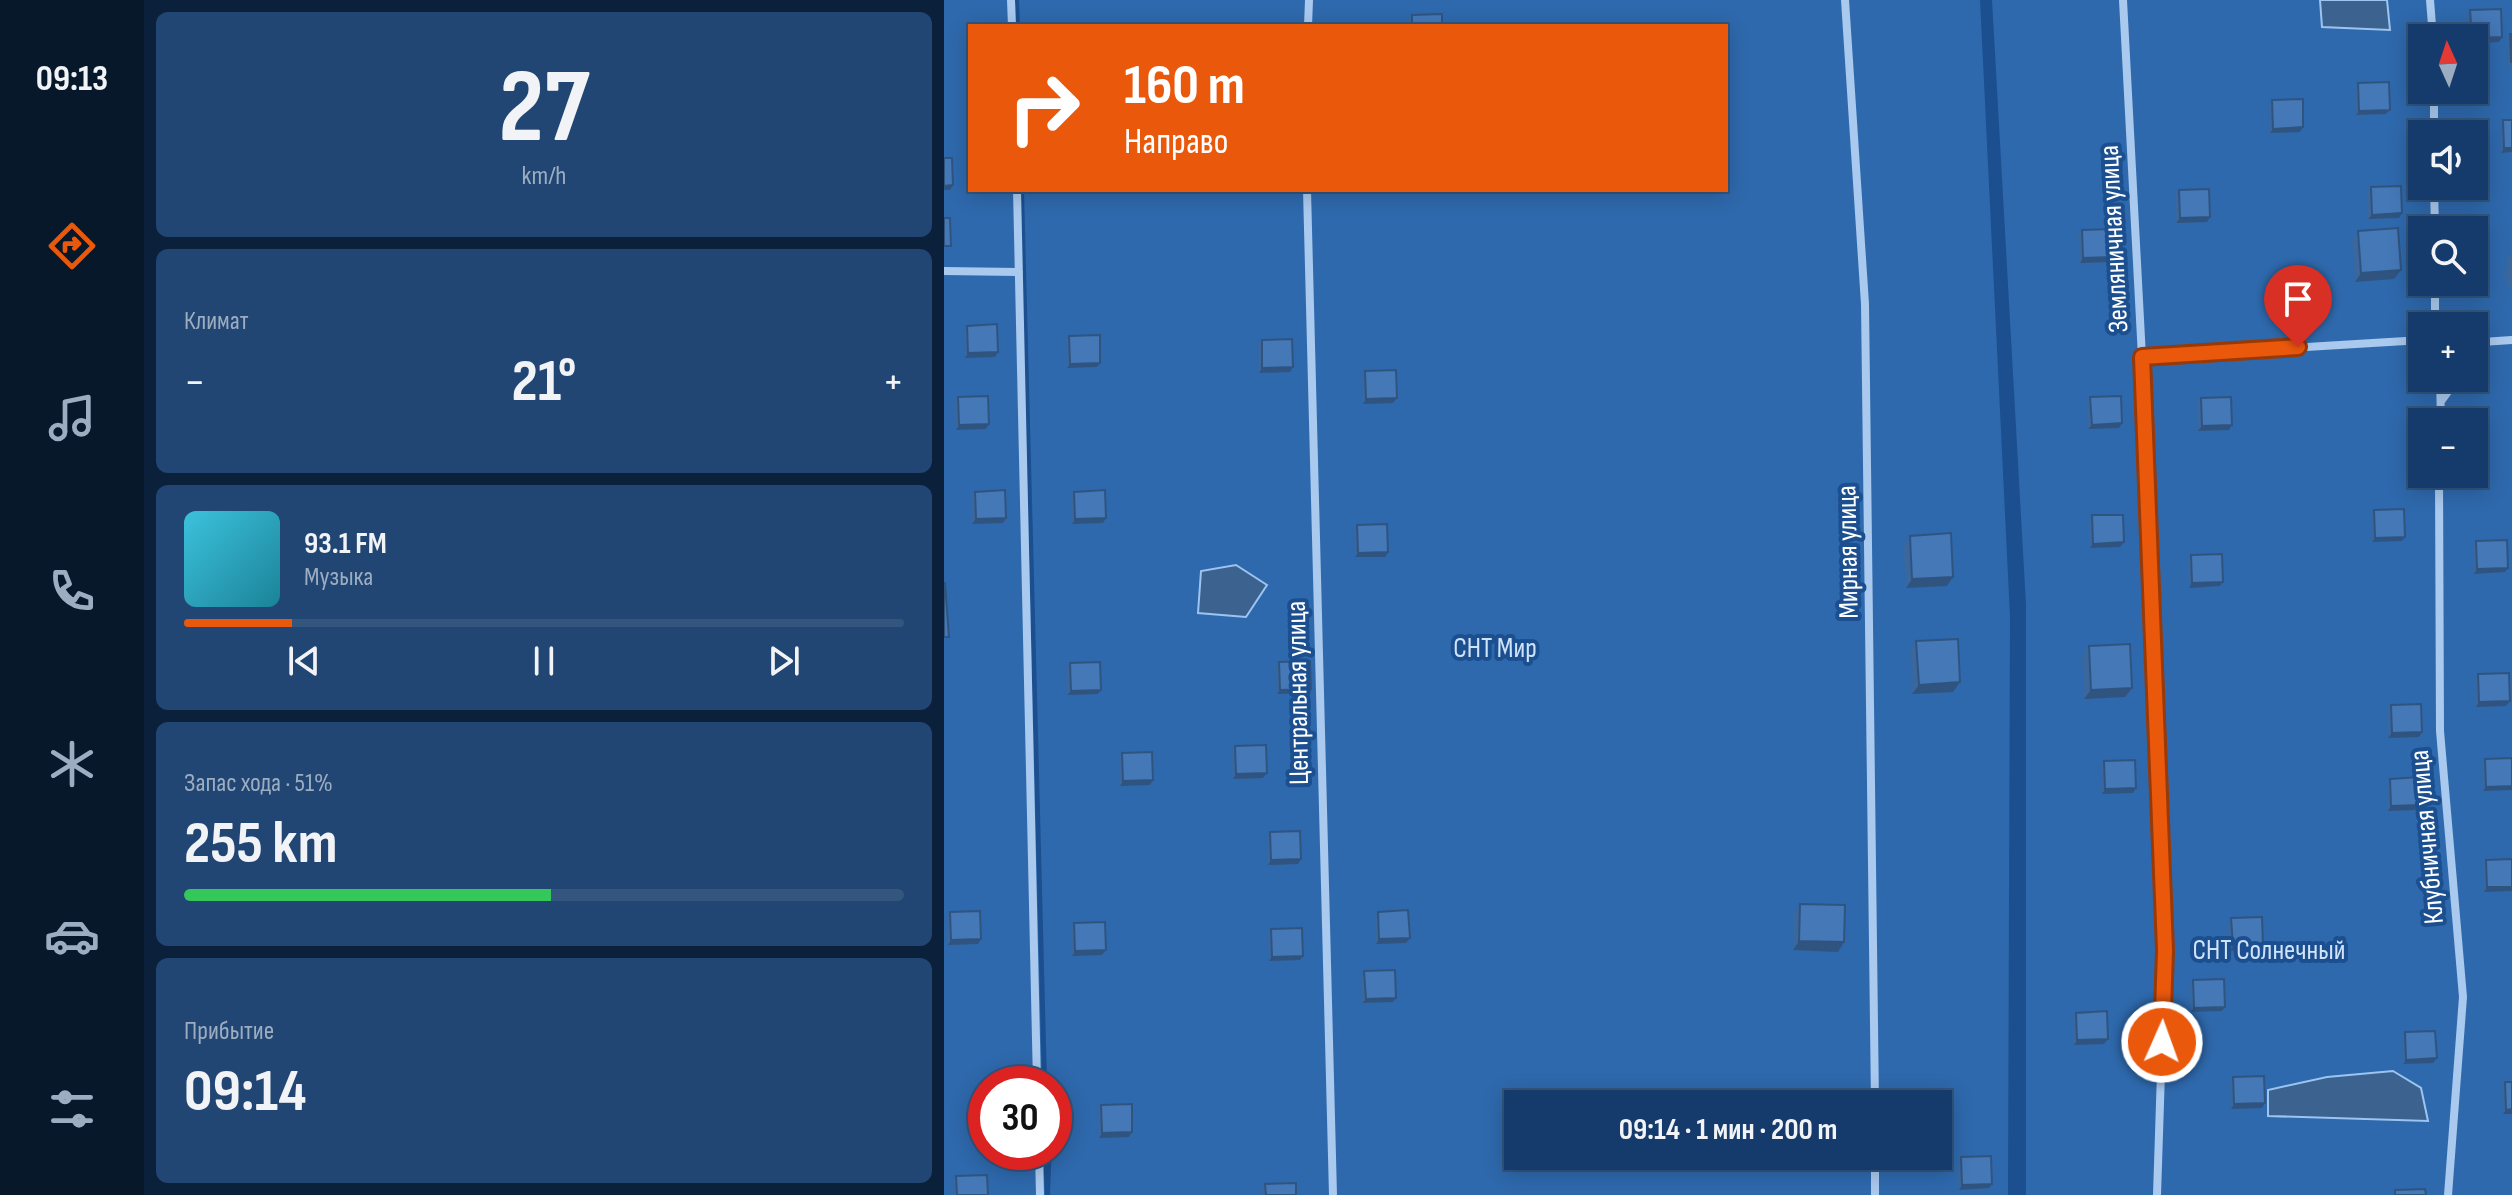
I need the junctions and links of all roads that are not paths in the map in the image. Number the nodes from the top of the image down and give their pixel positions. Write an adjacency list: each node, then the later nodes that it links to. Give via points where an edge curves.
1 (1011, 0): 6 (street)
2 (1309, 0): 7 (street)
3 (1845, 0): 23 (street, Мирная улица, via 1865,304)
4 (2123, 0): 16 (street, Земляничная улица)
5 (2430, 0): 8 (street)
6 (1012, 24)
7 (1308, 24)
8 (2432, 24)
9 (1017, 192): 12 (street)
10 (1307, 192): 27 (street, Центральная улица)
11 (944, 271): 12 (street)
12 (1019, 272): 22 (street)
13 (2512, 340): 15 (street)
14 (2408, 341): 16 (street)
15 (2488, 341)
16 (2142, 357): 29 (street, Земляничная улица, via 2165,950)
17 (2441, 392): 19 (street)
18 (2448, 392): 19 (street)
19 (2442, 401): 20 (street)
20 (2442, 408)
21 (2438, 488): 30 (street, Клубничная улица, via 2440,731 2463,997)
22 (1037, 1066)
23 (1875, 1090)
24 (1039, 1170): 26 (street)
25 (1875, 1170): 28 (street)
26 (1040, 1195)
27 (1333, 1195)
28 (1875, 1195)
29 (2157, 1195)
30 (2448, 1195)

